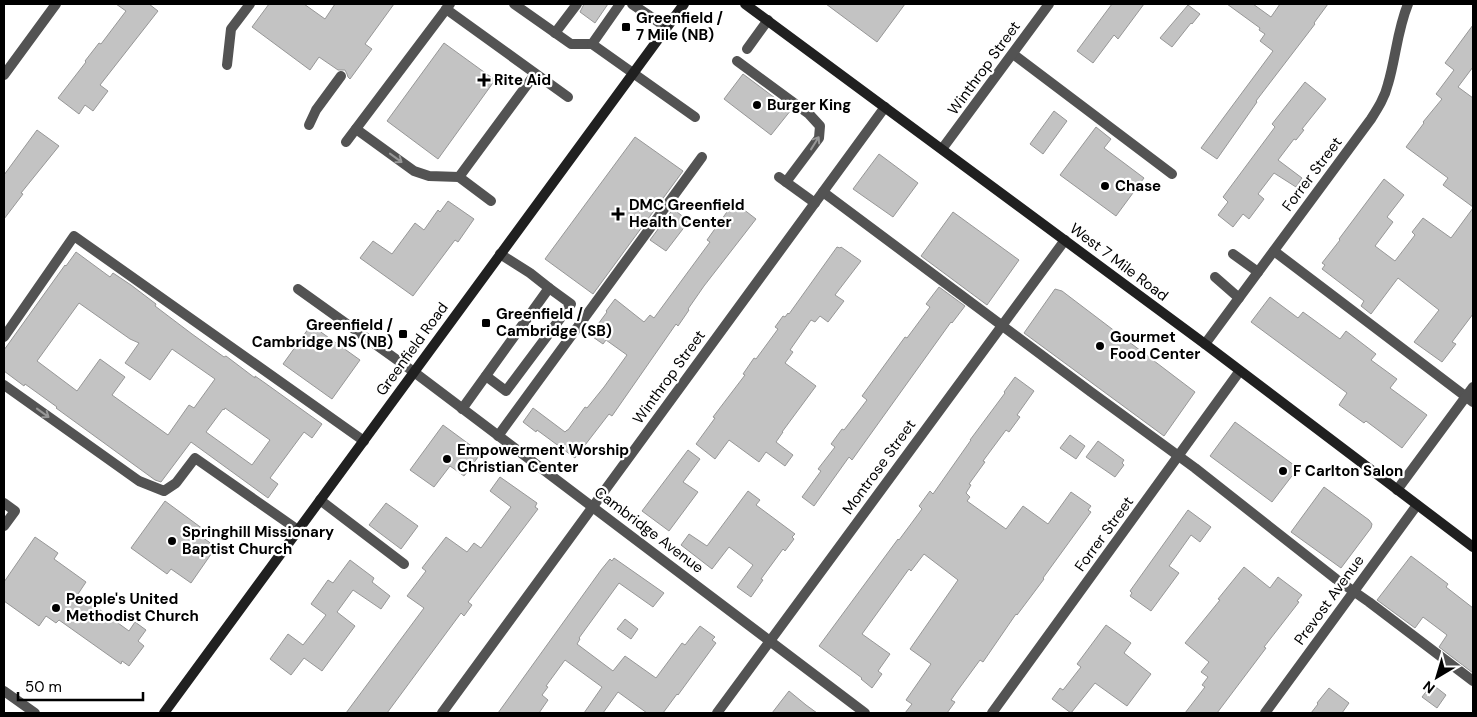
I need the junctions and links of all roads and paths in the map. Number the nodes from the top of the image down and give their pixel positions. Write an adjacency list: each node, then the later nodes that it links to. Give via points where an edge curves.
1 (56, 4): 22 (street)
2 (250, 4): 19 (street, via 231,29)
3 (514, 4): 14 (street)
4 (577, 4): 14 (street)
5 (620, 4): 15 (street)
6 (632, 4): 13 (street)
7 (684, 4): 13 (main road, Greenfield Road)
8 (745, 4): 12 (main road, West 7 Mile Road)
9 (1049, 4): 17 (street, Winthrop Street)
10 (1408, 4): 38 (street, Forrer Street, via 1401,21 1384,97)
11 (448, 6): 21 (street); 28 (street)
12 (768, 20): 16 (street); 25 (main road, West 7 Mile Road)
13 (666, 28): 20 (main road, Greenfield Road)
14 (556, 34): 15 (street, via 571,44)
15 (592, 44): 20 (street)
16 (746, 49)
17 (1012, 54): 30 (street, Winthrop Street); 32 (street)
18 (737, 61): 36 (street, one-way to 18, via 782,179 819,138 820,126 809,114)
19 (227, 65)
20 (633, 72): 26 (street); 39 (main road, Greenfield Road)
21 (535, 74): 24 (street); 33 (street)
22 (6, 75)
23 (341, 76): 27 (street)
24 (568, 97)
25 (885, 107): 30 (main road, West 7 Mile Road); 34 (street, Winthrop Street)
26 (696, 117)
27 (309, 125)
28 (356, 129): 29 (street); 33 (street, one-way to 33, via 414,171 430,176)
29 (346, 142)
30 (942, 149): 37 (main road, West 7 Mile Road)
31 (702, 156): 56 (street)
32 (1172, 174)
33 (459, 177): 35 (street)
34 (824, 192): 36 (street, Winthrop Street); 46 (street)
35 (491, 201)
36 (815, 203): 63 (street, Winthrop Street)
37 (1064, 240): 46 (street, Montrose Street); 48 (main road, West 7 Mile Road)
38 (1274, 251): 41 (street, Forrer Street); 54 (street)
39 (500, 254): 43 (street); 49 (main road, Greenfield Road)
40 (1233, 254): 41 (street)
41 (1258, 272): 45 (street, Forrer Street)
42 (1215, 277): 45 (street)
43 (549, 288): 51 (street); 51 (street, via 571,304 506,391)
44 (298, 289): 49 (street, Cambridge Avenue)
45 (1239, 298): 48 (street, Forrer Street)
46 (1001, 325): 58 (street); 69 (street, Montrose Street)
47 (4, 338): 57 (street, via 74,236)
48 (1205, 344): 50 (main road, West 7 Mile Road)
49 (414, 372): 55 (street, Cambridge Avenue); 57 (main road, Greenfield Road)
50 (1240, 372): 58 (street, Forrer Street); 59 (main road, West 7 Mile Road)
51 (486, 376): 55 (street)
52 (4, 385): 65 (street, one-way to 65, via 138,481 164,491 176,483 195,458)
53 (1473, 387): 54 (street)
54 (1470, 399): 59 (street)
55 (462, 409): 56 (street, Cambridge Avenue)
56 (498, 436): 63 (street, Cambridge Avenue)
57 (364, 440): 60 (main road, Greenfield Road)
58 (1178, 456): 68 (street); 77 (street, Forrer Street)
59 (1397, 490): 62 (main road, West 7 Mile Road)
60 (320, 500): 65 (main road, Greenfield Road); 67 (street)
61 (4, 503): 64 (street, via 15,510)
62 (1417, 505): 66 (main road, West 7 Mile Road); 68 (street, Prevost Avenue)
63 (593, 507): 69 (street, Cambridge Avenue); 74 (street, Winthrop Street)
64 (4, 526)
65 (298, 530): 73 (main road, Greenfield Road)
66 (1473, 547)
67 (404, 564)
68 (1354, 591): 70 (street); 78 (street, Prevost Avenue)
69 (770, 641): 75 (street, Montrose Street); 76 (street, Cambridge Avenue)
70 (1473, 681)
71 (4, 691): 72 (street)
72 (35, 713)
73 (164, 713)
74 (442, 713)
75 (718, 713)
76 (865, 713)
77 (992, 713)
78 (1265, 713)

